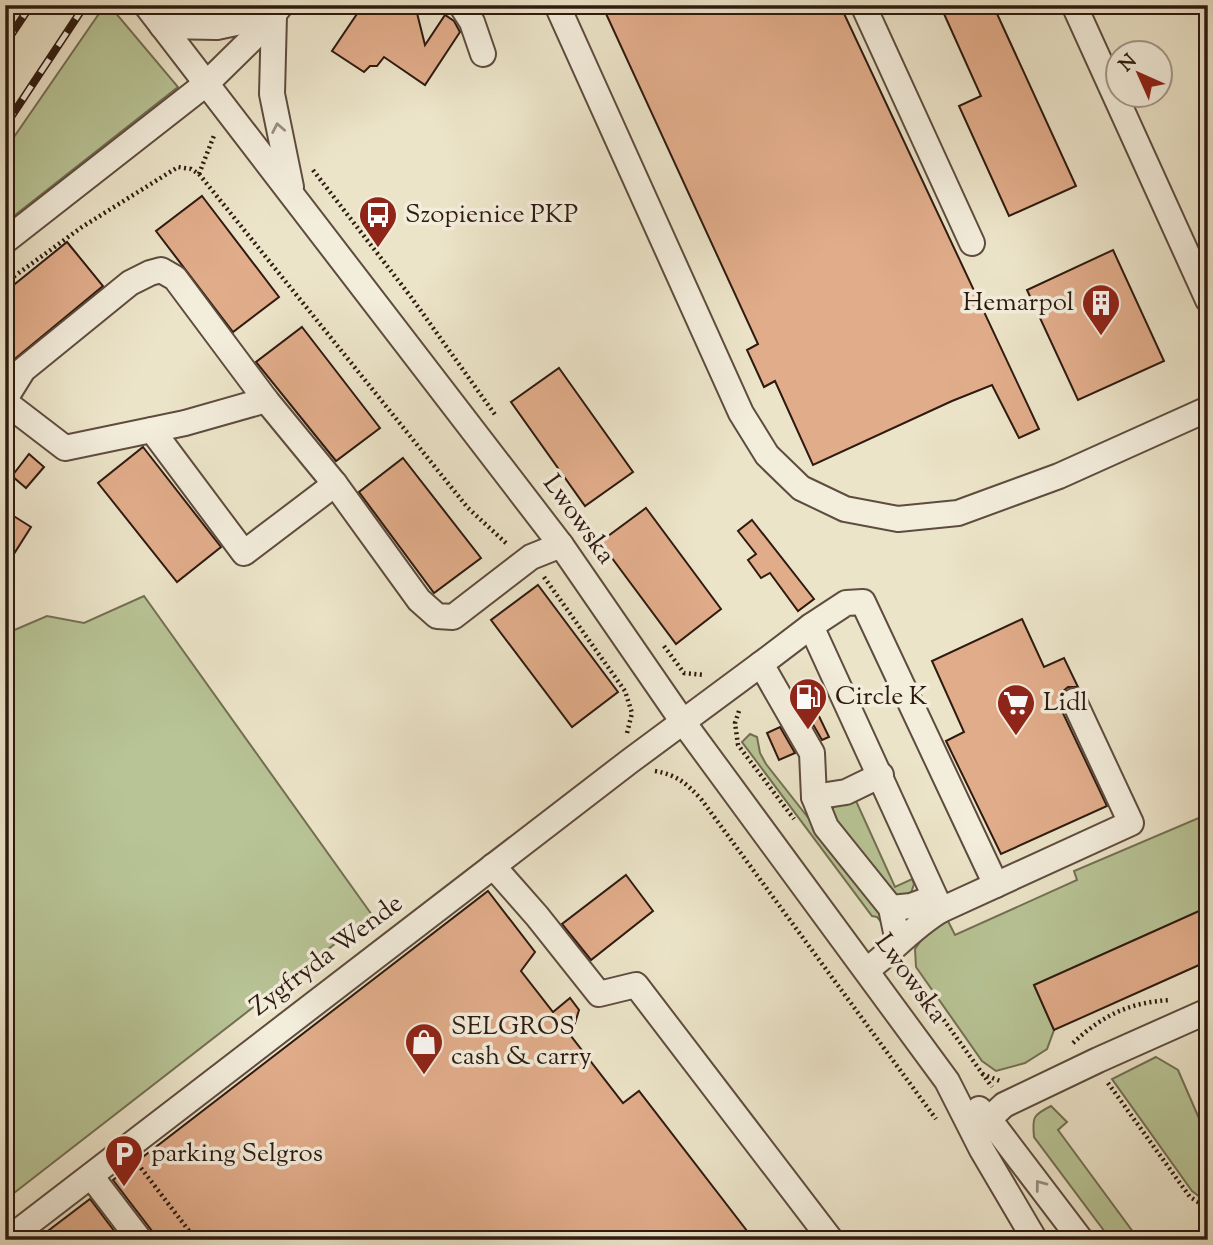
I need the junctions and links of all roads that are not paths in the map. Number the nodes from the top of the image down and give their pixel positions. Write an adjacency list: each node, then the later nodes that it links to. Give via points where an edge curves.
1 (146, 5): 7 (street, Lwowska)
2 (461, 5): 8 (street)
3 (557, 5): 16 (street, via 741,413 767,455 801,488 845,509 898,519 958,513 1059,476)
4 (863, 5): 12 (street)
5 (1074, 5): 13 (street)
6 (278, 10): 7 (street, via 218,27); 9 (street); 10 (street, one-way to 6, via 272,94)
7 (162, 26): 9 (street, Lwowska)
8 (482, 54)
9 (207, 83): 10 (street, Lwowska); 11 (street)
10 (293, 195): 19 (street, Lwowska)
11 (5, 241)
12 (972, 243)
13 (1208, 300)
14 (5, 400): 15 (street, via 23,370 130,283 161,270 175,278); 17 (street, via 65,448)
15 (266, 400): 17 (street); 18 (street)
16 (1208, 409)
17 (152, 430): 18 (street, via 244,553)
18 (335, 484): 19 (street, via 419,600 437,616 453,617 531,557)
19 (561, 544): 23 (street, Lwowska)
20 (811, 626): 21 (street, Zygfryda Wende); 24 (street); 27 (street, Zygfryda Wende, via 846,603 863,602)
21 (761, 664): 23 (street, Zygfryda Wende); 25 (street, via 812,753)
22 (1074, 701): 27 (street, via 1131,823)
23 (683, 722): 26 (street, Zygfryda Wende); 31 (street, Lwowska)
24 (881, 775): 25 (street, via 846,792); 28 (street)
25 (814, 797): 29 (street, via 826,827)
26 (493, 866): 35 (street, Zygfryda Wende); 38 (street, via 599,994 636,985)
27 (996, 885): 28 (street)
28 (937, 904): 29 (street); 30 (street)
29 (891, 908): 30 (street)
30 (895, 946): 31 (street)
31 (867, 970): 33 (street, Lwowska)
32 (1208, 1012): 34 (street, via 1098,1060)
33 (947, 1081): 34 (street, Lwowska); 39 (street, Lwowska)
34 (997, 1112): 40 (street, Lwowska, one-way to 34)
35 (90, 1175): 36 (street, Zygfryda Wende); 37 (street)
36 (8, 1240)
37 (140, 1240)
38 (831, 1240)
39 (1035, 1240)
40 (1081, 1240)

